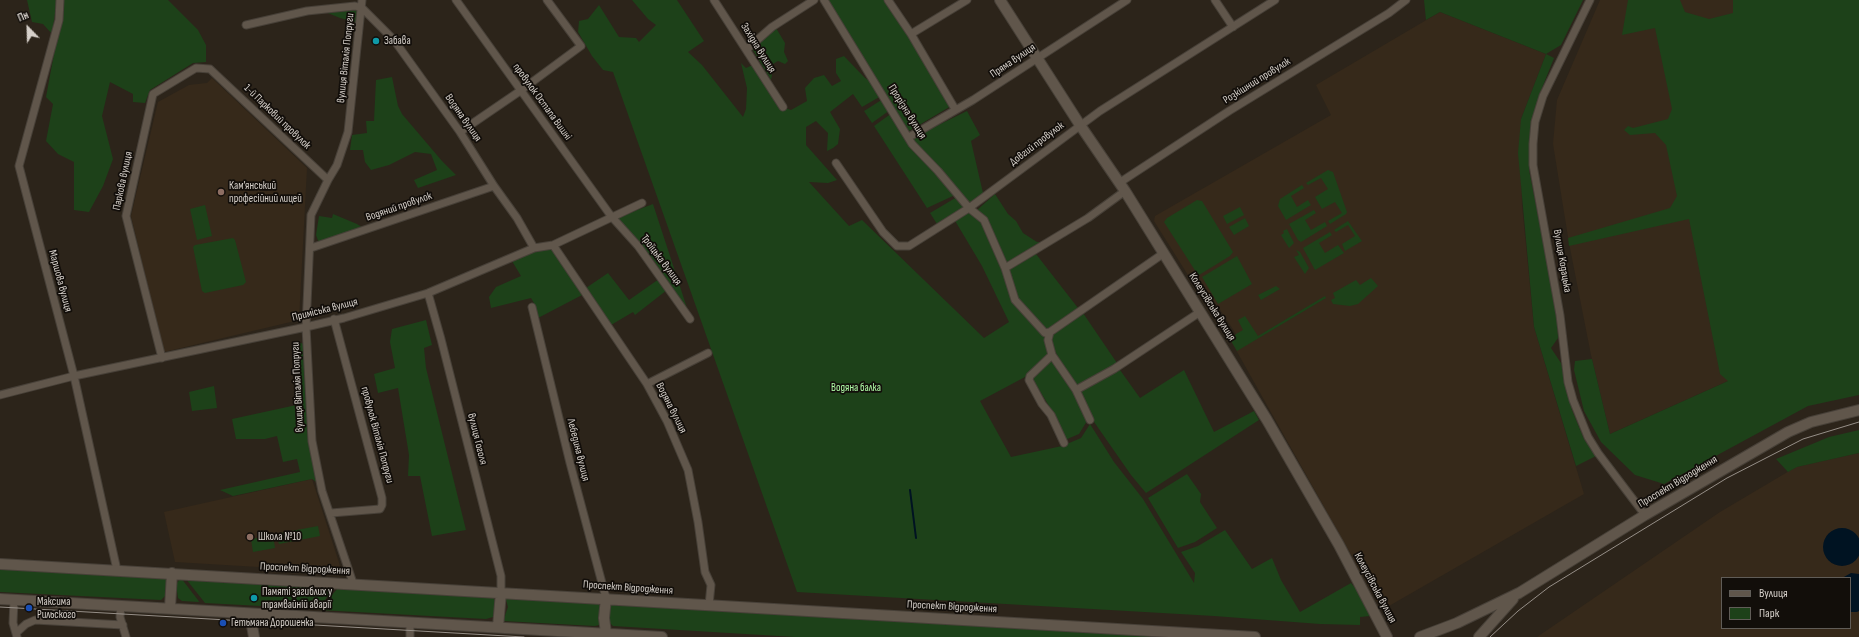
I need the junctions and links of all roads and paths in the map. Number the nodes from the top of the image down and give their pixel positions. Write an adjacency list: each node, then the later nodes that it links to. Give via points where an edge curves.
1 (60, 0): 51 (street, Маршова вулиця, via 59,20 19,166)
2 (362, 0): 16 (street, вулиця Віталія Попруги)
3 (456, 0): 23 (street, провулок Остапа Вишні)
4 (547, 0): 23 (street, via 581,46)
5 (714, 0): 20 (street, Західна вулиця)
6 (814, 0): 20 (street, via 772,27)
7 (824, 0): 28 (street, Прорізна вулиця)
8 (888, 0): 19 (street)
9 (967, 0): 19 (street)
10 (1000, 0): 21 (main road, Колеусівська вулиця)
11 (1127, 0): 21 (street, Пряма вулиця)
12 (1215, 0): 18 (street)
13 (1276, 0): 18 (street, Довгий провулок)
14 (1406, 0): 32 (street, Розкішний провулок, via 1229,111)
15 (1590, 0): 59 (street, Вулиця Кодацька, via 1543,96 1536,122 1533,165 1573,400 1588,437 1598,453)
16 (362, 8): 17 (street, via 355,6 307,12); 27 (street, Водяна вулиця, via 394,40); 30 (street, вулиця Віталія Попруги, via 348,132 337,165)
17 (246, 25)
18 (1233, 26): 26 (street, Довгий провулок)
19 (911, 34): 25 (street)
20 (747, 49): 24 (street, Західна вулиця)
21 (1037, 58): 25 (street, Пряма вулиця); 26 (main road, Колеусівська вулиця)
22 (210, 69): 30 (street, 1-й Парковий провулок); 50 (street, Паркова вулиця, via 196,68 152,94 126,216)
23 (520, 91): 27 (street); 35 (street, провулок Остапа Вишні)
24 (783, 107)
25 (956, 109): 28 (street, Пряма вулиця)
26 (1080, 125): 32 (main road, Колеусівська вулиця); 34 (street, Довгий провулок)
27 (460, 132): 31 (street, Водяна вулиця)
28 (909, 137): 34 (street, Прорізна вулиця, via 912,144)
29 (836, 163): 34 (street, Довгий провулок, via 883,232 897,246 909,246)
30 (328, 180): 37 (street, вулиця Віталія Попруги, via 311,215)
31 (494, 186): 37 (street, Водяний провулок); 38 (street, Водяна вулиця, via 518,218)
32 (1122, 187): 39 (main road, Колеусівська вулиця); 40 (street, via 1088,218)
33 (642, 203): 35 (street, Приміська вулиця)
34 (969, 208): 40 (street, Прорізна вулиця, via 984,220)
35 (611, 216): 36 (street, Приміська вулиця); 45 (street, Троїцька вулиця, via 638,246)
36 (553, 245): 38 (street, Приміська вулиця); 52 (street, Водяна вулиця)
37 (310, 248): 46 (street, вулиця Віталія Попруги)
38 (534, 248): 41 (street, Приміська вулиця)
39 (1164, 253): 43 (main road, Колеусівська вулиця); 47 (street)
40 (1005, 268): 47 (street, Прорізна вулиця, via 1015,300 1045,333)
41 (428, 293): 44 (street, Приміська вулиця); 64 (street, вулиця Гоголя, via 500,576)
42 (532, 307): 66 (street, Лебедина вулиця, via 566,449)
43 (1200, 312): 53 (street, via 1114,370); 83 (main road, Колеусівська вулиця, via 1332,532)
44 (334, 319): 46 (street, Приміська вулиця); 58 (street, провулок Віталія Попруги, via 382,505 380,509)
45 (690, 319)
46 (306, 327): 50 (street, Приміська вулиця); 58 (street, вулиця Віталія Попруги, via 312,441 322,491)
47 (1050, 332): 49 (street, via 1048,340)
48 (708, 353): 52 (street)
49 (1052, 355): 53 (street); 57 (street, via 1029,380)
50 (162, 358): 51 (street, Приміська вулиця)
51 (74, 376): 54 (street, Приміська вулиця); 61 (street, Маршова вулиця)
52 (647, 384): 70 (street, Водяна вулиця, via 688,470 705,572 711,585)
53 (1076, 390): 56 (street)
54 (0, 395)
55 (1859, 410): 59 (main road, Проспект Відродження, via 1811,422 1788,432)
56 (1090, 420)
57 (1064, 443)
58 (331, 513): 63 (street, вулиця Віталія Попруги)
59 (1645, 515): 65 (main road, Проспект Відродження)
60 (0, 564): 61 (main road, Проспект Відродження)
61 (117, 570): 62 (main road, Проспект Відродження)
62 (172, 573): 63 (main road, Проспект Відродження); 71 (main road)
63 (352, 583): 64 (main road, Проспект Відродження)
64 (501, 592): 66 (main road, Проспект Відродження); 75 (main road)
65 (1519, 593): 84 (main road, Проспект Відродження, via 1457,623); 85 (main road, Проспект Відродження)
66 (606, 598): 70 (main road, Проспект Відродження); 76 (main road)
67 (0, 599): 68 (main road)
68 (14, 600): 69 (main road); 77 (street, via 13,623)
69 (121, 605): 71 (main road); 74 (street, via 120,617)
70 (709, 605): 82 (main road, Проспект Відродження)
71 (170, 608): 72 (main road)
72 (250, 614): 73 (main road); 79 (main road)
73 (410, 624): 75 (main road); 80 (street)
74 (123, 625): 77 (street, via 35,620 26,624); 78 (street)
75 (498, 627): 76 (main road)
76 (606, 633): 81 (main road)
77 (16, 635)
78 (126, 637)
79 (254, 637)
80 (410, 637)
81 (662, 637)
82 (1255, 637)
83 (1387, 637)
84 (1420, 637)
85 (1479, 637)

